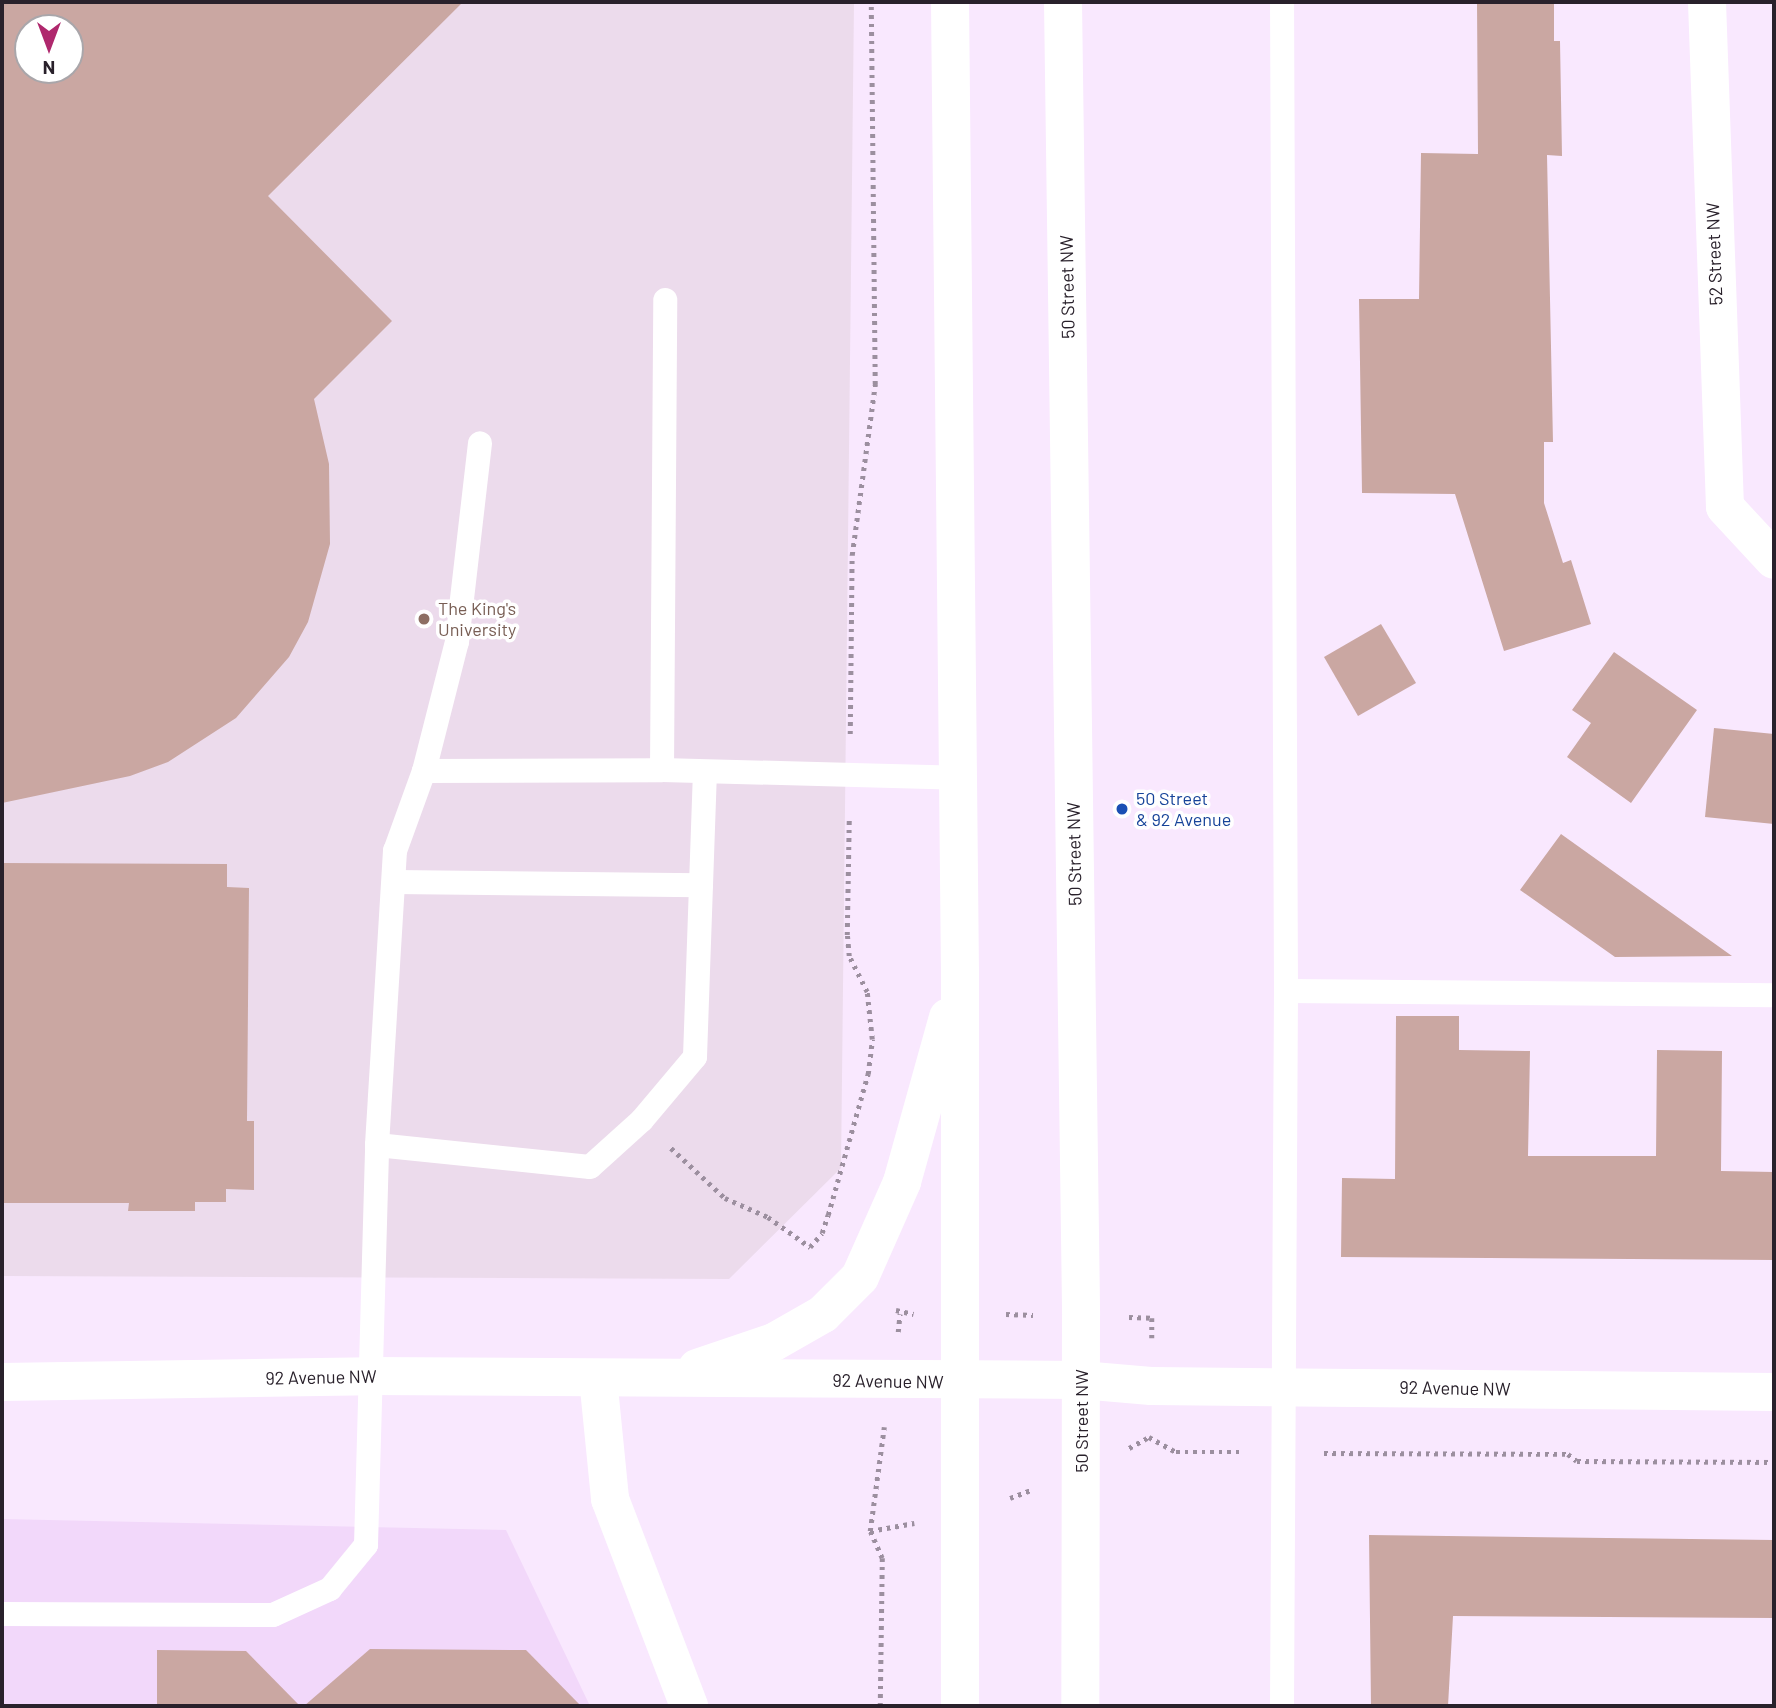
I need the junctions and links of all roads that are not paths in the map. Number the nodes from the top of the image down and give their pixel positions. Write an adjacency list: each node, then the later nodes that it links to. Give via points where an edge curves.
1 (950, 2): 11 (main road)
2 (1063, 2): 21 (main road, 50 Street NW)
3 (1282, 2): 15 (lane)
4 (1707, 2): 7 (main road, 52 Street NW, via 1725,507)
5 (665, 300): 8 (lane)
6 (480, 443): 9 (lane, via 457,642)
7 (1774, 560)
8 (662, 770): 9 (lane); 10 (lane)
9 (424, 771): 12 (lane, via 395,850)
10 (705, 773): 11 (lane); 13 (lane)
11 (958, 778): 14 (main road)
12 (394, 882): 13 (lane); 17 (lane)
13 (701, 885): 17 (lane, via 695,1057 642,1120 590,1167)
14 (960, 971): 19 (main road, via 902,1182 860,1277 823,1314 774,1342); 22 (main road)
15 (1286, 991): 16 (lane); 24 (lane)
16 (1774, 995)
17 (377, 1145): 18 (lane)
18 (370, 1376): 20 (main road, 92 Avenue NW); 23 (main road, 92 Avenue NW); 26 (lane, via 366,1545 330,1589 273,1615)
19 (671, 1377): 20 (main road, 92 Avenue NW); 22 (main road, 92 Avenue NW)
20 (598, 1378): 27 (main road, via 610,1499)
21 (1081, 1380): 22 (main road, 92 Avenue NW); 24 (main road, 92 Avenue NW, via 1151,1386); 29 (main road, 50 Street NW)
22 (961, 1381): 28 (main road)
23 (2, 1382)
24 (1284, 1386): 25 (main road, 92 Avenue NW); 30 (lane)
25 (1774, 1392)
26 (2, 1614)
27 (689, 1706)
28 (960, 1706)
29 (1080, 1706)
30 (1282, 1706)

